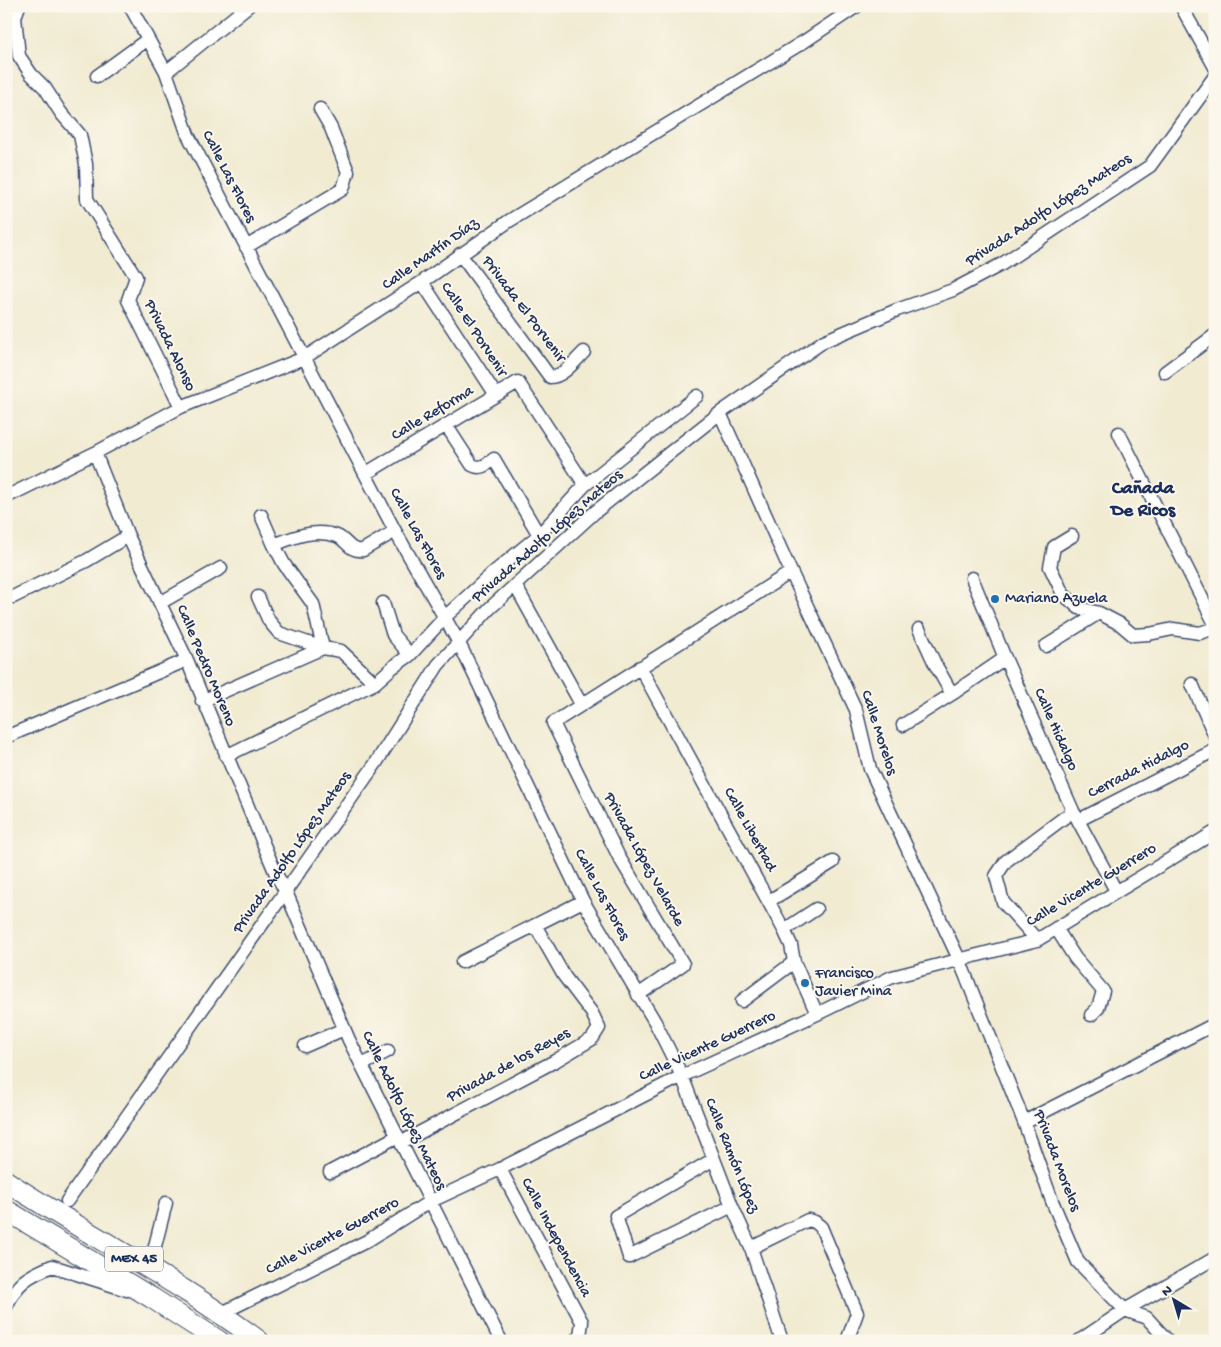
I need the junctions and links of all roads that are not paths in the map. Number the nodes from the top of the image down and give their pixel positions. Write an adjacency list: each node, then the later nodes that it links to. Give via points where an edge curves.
1 (19, 6): 21 (street, Privada Alonso, via 15,17 19,56 80,135 86,164 87,199 136,276 128,300)
2 (130, 6): 6 (street, Calle Las Flores)
3 (248, 6): 8 (street)
4 (857, 6): 13 (street, Calle Martín Díaz)
5 (1181, 6): 7 (street)
6 (148, 39): 8 (street, Calle Las Flores); 9 (street)
7 (1215, 67)
8 (166, 72): 12 (street, Calle Las Flores, via 188,135)
9 (97, 76)
10 (1215, 76): 22 (street, Privada Adolfo López Mateos, via 1150,166 1002,264 953,290 824,341)
11 (320, 109): 12 (street, via 348,172 343,189)
12 (246, 247): 17 (street, Calle Las Flores)
13 (460, 254): 14 (street, Calle Martín Díaz); 16 (street, Privada El Porvenir, via 550,377 564,371)
14 (422, 282): 17 (street, Calle Martín Díaz); 19 (street, Calle El Porvenir)
15 (1215, 335): 18 (street)
16 (584, 352)
17 (304, 358): 21 (street, Calle Martín Díaz); 26 (street, Calle Las Flores)
18 (1165, 372)
19 (496, 395): 23 (street, Calle Reforma); 27 (street, Calle Reforma, via 518,382)
20 (697, 396): 27 (street)
21 (181, 407): 25 (street, Calle Martín Díaz)
22 (720, 413): 36 (street, Calle Morelos); 38 (street, Privada Adolfo López Mateos, via 596,512)
23 (446, 425): 26 (street, Calle Reforma); 31 (street, via 472,465 482,467 494,459)
24 (1119, 433): 45 (street)
25 (95, 453): 28 (street, Calle Martín Díaz); 32 (street, Calle Pedro Moreno)
26 (365, 474): 30 (street, Calle Las Flores)
27 (585, 485): 31 (street)
28 (6, 497)
29 (261, 515): 34 (street)
30 (396, 531): 34 (street, via 357,551 338,536 322,533 300,534); 44 (street, Calle Las Flores)
31 (539, 535): 44 (street)
32 (128, 536): 39 (street); 41 (street, Calle Pedro Moreno)
33 (1072, 536): 43 (street, via 1054,547 1050,566 1063,594 1079,608)
34 (274, 545): 50 (street, via 313,604)
35 (221, 568): 41 (street)
36 (791, 572): 54 (street); 77 (street, Calle Morelos, via 856,710 870,769)
37 (972, 578): 52 (street, Calle Hidalgo)
38 (515, 585): 48 (street, Privada Adolfo López Mateos); 59 (street)
39 (13, 597)
40 (258, 597): 50 (street, via 278,633)
41 (160, 603): 53 (street, Calle Pedro Moreno)
42 (383, 603): 51 (street, via 393,635)
43 (1099, 612): 46 (street, via 1133,635 1173,628 1200,633); 49 (street)
44 (446, 618): 48 (street, Calle Las Flores); 51 (street)
45 (1215, 624)
46 (1215, 628)
47 (919, 629): 57 (street)
48 (457, 638): 69 (street, Privada Adolfo López Mateos, via 376,763); 70 (street, Calle Las Flores)
49 (1046, 646)
50 (324, 648): 55 (street, via 341,651); 58 (street)
51 (410, 655): 55 (street)
52 (1005, 658): 57 (street); 65 (street, Calle Hidalgo)
53 (187, 660): 58 (street, Calle Pedro Moreno); 62 (street)
54 (640, 667): 59 (street); 71 (street, Calle Libertad)
55 (375, 683): 64 (street)
56 (1192, 684): 61 (street)
57 (952, 694): 60 (street)
58 (202, 701): 64 (street, Calle Pedro Moreno)
59 (581, 704): 80 (street, Privada López Velarde, via 553,723 619,857 683,964)
60 (903, 725)
61 (1215, 736)
62 (6, 737)
63 (1215, 750): 65 (street, Cerrada Hidalgo)
64 (226, 756): 69 (street, Calle Pedro Moreno)
65 (1076, 816): 68 (street, Calle Hidalgo); 76 (street, Cerrada Hidalgo, via 1006,861 996,876 1003,902)
66 (1215, 832): 68 (street, Calle Vicente Guerrero)
67 (833, 862): 71 (street)
68 (1116, 891): 74 (street, Calle Vicente Guerrero)
69 (286, 892): 85 (street, Calle Adolfo López Mateos); 96 (street, Privada Adolfo López Mateos)
70 (583, 901): 73 (street); 80 (street, Calle Las Flores)
71 (769, 901): 75 (street, Calle Libertad)
72 (816, 908): 75 (street)
73 (535, 925): 78 (street); 91 (street, Privada de los Reyes, via 599,1028 592,1039 555,1061)
74 (1056, 928): 76 (street, Calle Vicente Guerrero); 83 (street, via 1075,958 1103,990 1098,1008)
75 (784, 930): 79 (street, Calle Libertad)
76 (1036, 940): 77 (street, Calle Vicente Guerrero)
77 (959, 959): 82 (street, Calle Vicente Guerrero, via 892,978); 90 (street, Privada Morelos)
78 (462, 962)
79 (794, 962): 81 (street); 82 (street, Calle Libertad)
80 (638, 995): 89 (street, Calle Las Flores)
81 (742, 1001)
82 (817, 1014): 89 (street, Calle Vicente Guerrero)
83 (1091, 1014)
84 (1215, 1024): 90 (street)
85 (344, 1029): 86 (street); 88 (street, Calle Adolfo López Mateos)
86 (305, 1046)
87 (388, 1051): 88 (street)
88 (362, 1065): 91 (street, Calle Adolfo López Mateos)
89 (682, 1076): 92 (street, Calle Ramón López); 93 (street, Calle Vicente Guerrero)
90 (1024, 1122): 106 (street, Privada Morelos, via 1078,1262)
91 (400, 1139): 94 (street); 97 (street, Calle Adolfo López Mateos)
92 (714, 1159): 99 (street, Calle Ramón López); 99 (street, via 616,1216 629,1257)
93 (500, 1169): 97 (street, Calle Vicente Guerrero); 111 (street, Calle Independencia, via 582,1322 580,1336)
94 (330, 1172)
95 (6, 1181): 103 (main road, MEX 45)
96 (67, 1201)
97 (429, 1202): 107 (street, Calle Vicente Guerrero, via 367,1241); 110 (street, Calle Adolfo López Mateos)
98 (166, 1203): 103 (street)
99 (732, 1206): 101 (street, Calle Ramón López)
100 (6, 1210): 104 (main road, MEX 45)
101 (751, 1248): 112 (street, Calle Ramón López); 113 (street, via 808,1220 815,1222 821,1228 857,1313)
102 (1215, 1258): 106 (street)
103 (147, 1266): 107 (main road, MEX 45)
104 (152, 1298): 105 (street, via 52,1266 27,1277); 108 (main road, MEX 45)
105 (8, 1300)
106 (1125, 1310): 114 (street); 115 (street, Privada Morelos, via 1147,1318)
107 (222, 1313): 109 (main road, MEX 45)
108 (219, 1341)
109 (259, 1341)
110 (500, 1341)
111 (574, 1341)
112 (782, 1341)
113 (847, 1341)
114 (1079, 1341)
115 (1168, 1341)

